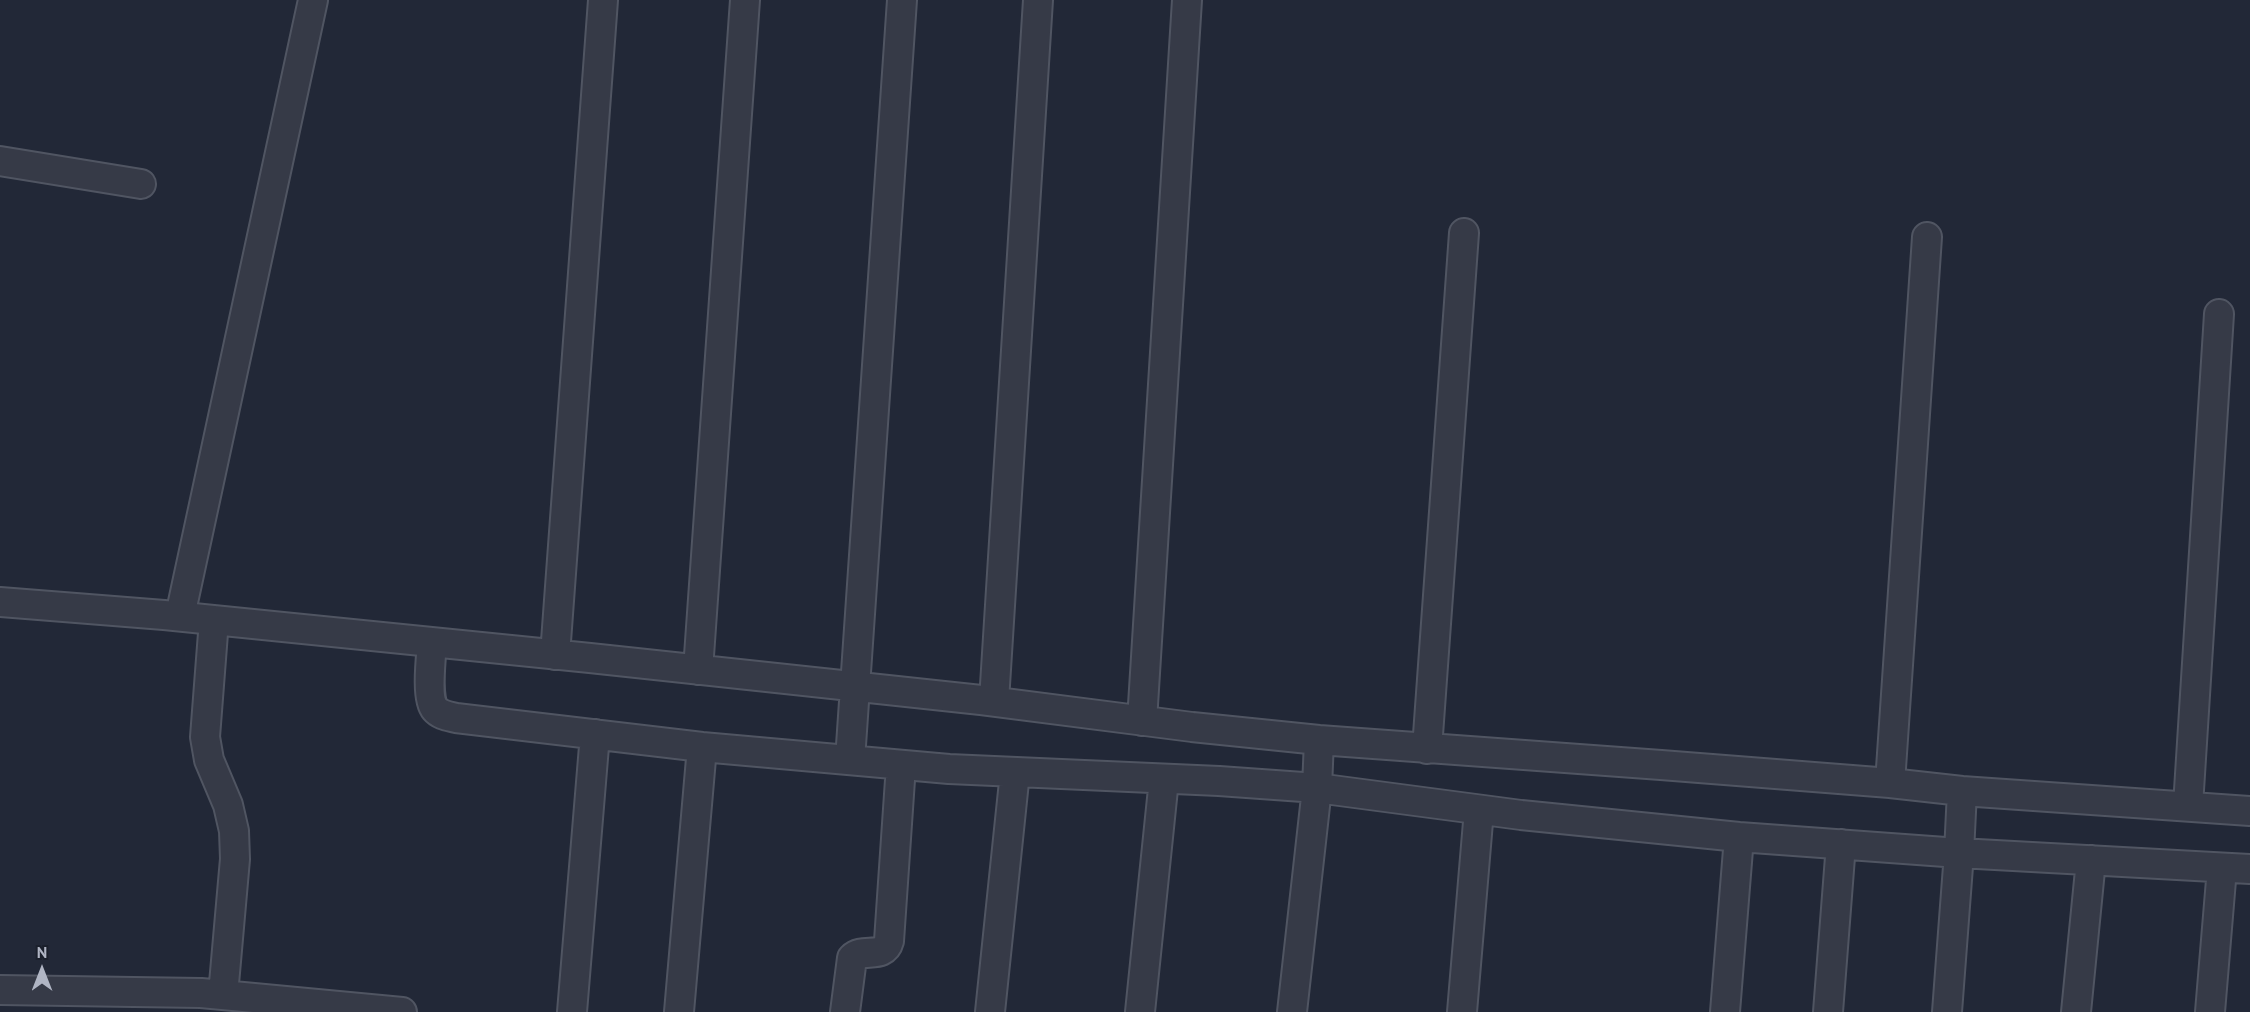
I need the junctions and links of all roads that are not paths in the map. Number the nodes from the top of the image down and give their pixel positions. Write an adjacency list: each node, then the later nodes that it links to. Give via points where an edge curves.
1 (314, 0): 13 (street)
2 (603, 0): 16 (street)
3 (745, 0): 17 (street)
4 (902, 0): 18 (street)
5 (1038, 0): 19 (street)
6 (1187, 0): 20 (street)
7 (0, 161): 8 (street)
8 (141, 184)
9 (1464, 233): 24 (street)
10 (1927, 237): 29 (street)
11 (2218, 314): 32 (street)
12 (0, 602): 13 (street)
13 (180, 616): 14 (street)
14 (214, 620): 15 (street); 42 (street, via 204,736 232,822 235,859)
15 (432, 643): 16 (street); 21 (street, via 430,695 433,708 442,715)
16 (555, 655): 17 (street)
17 (698, 670): 18 (street)
18 (856, 687): 19 (street); 25 (street)
19 (994, 701): 20 (street)
20 (1142, 721): 22 (street)
21 (595, 734): 23 (street); 44 (street)
22 (1319, 740): 24 (street); 30 (street)
23 (702, 747): 25 (street); 45 (street)
24 (1427, 749): 29 (street)
25 (850, 760): 26 (street)
26 (901, 765): 27 (street); 46 (street, via 889,941 882,952 860,953 852,958)
27 (1015, 772): 28 (street); 47 (street)
28 (1164, 778): 30 (street); 48 (street)
29 (1890, 783): 31 (street)
30 (1317, 788): 33 (street); 49 (street)
31 (1962, 791): 32 (street); 37 (street)
32 (2188, 806): 34 (street)
33 (1479, 810): 35 (street); 50 (street)
34 (2250, 811)
35 (1739, 837): 36 (street); 51 (street)
36 (1841, 844): 37 (street); 52 (street)
37 (1959, 854): 38 (street); 53 (street)
38 (2091, 860): 39 (street); 54 (street)
39 (2222, 868): 40 (street); 55 (street)
40 (2250, 869)
41 (0, 990): 42 (street)
42 (208, 1000): 43 (street)
43 (402, 1012)
44 (572, 1012)
45 (679, 1012)
46 (845, 1012)
47 (990, 1012)
48 (1140, 1012)
49 (1292, 1012)
50 (1462, 1012)
51 (1725, 1012)
52 (1828, 1012)
53 (1947, 1012)
54 (2076, 1012)
55 (2210, 1012)

